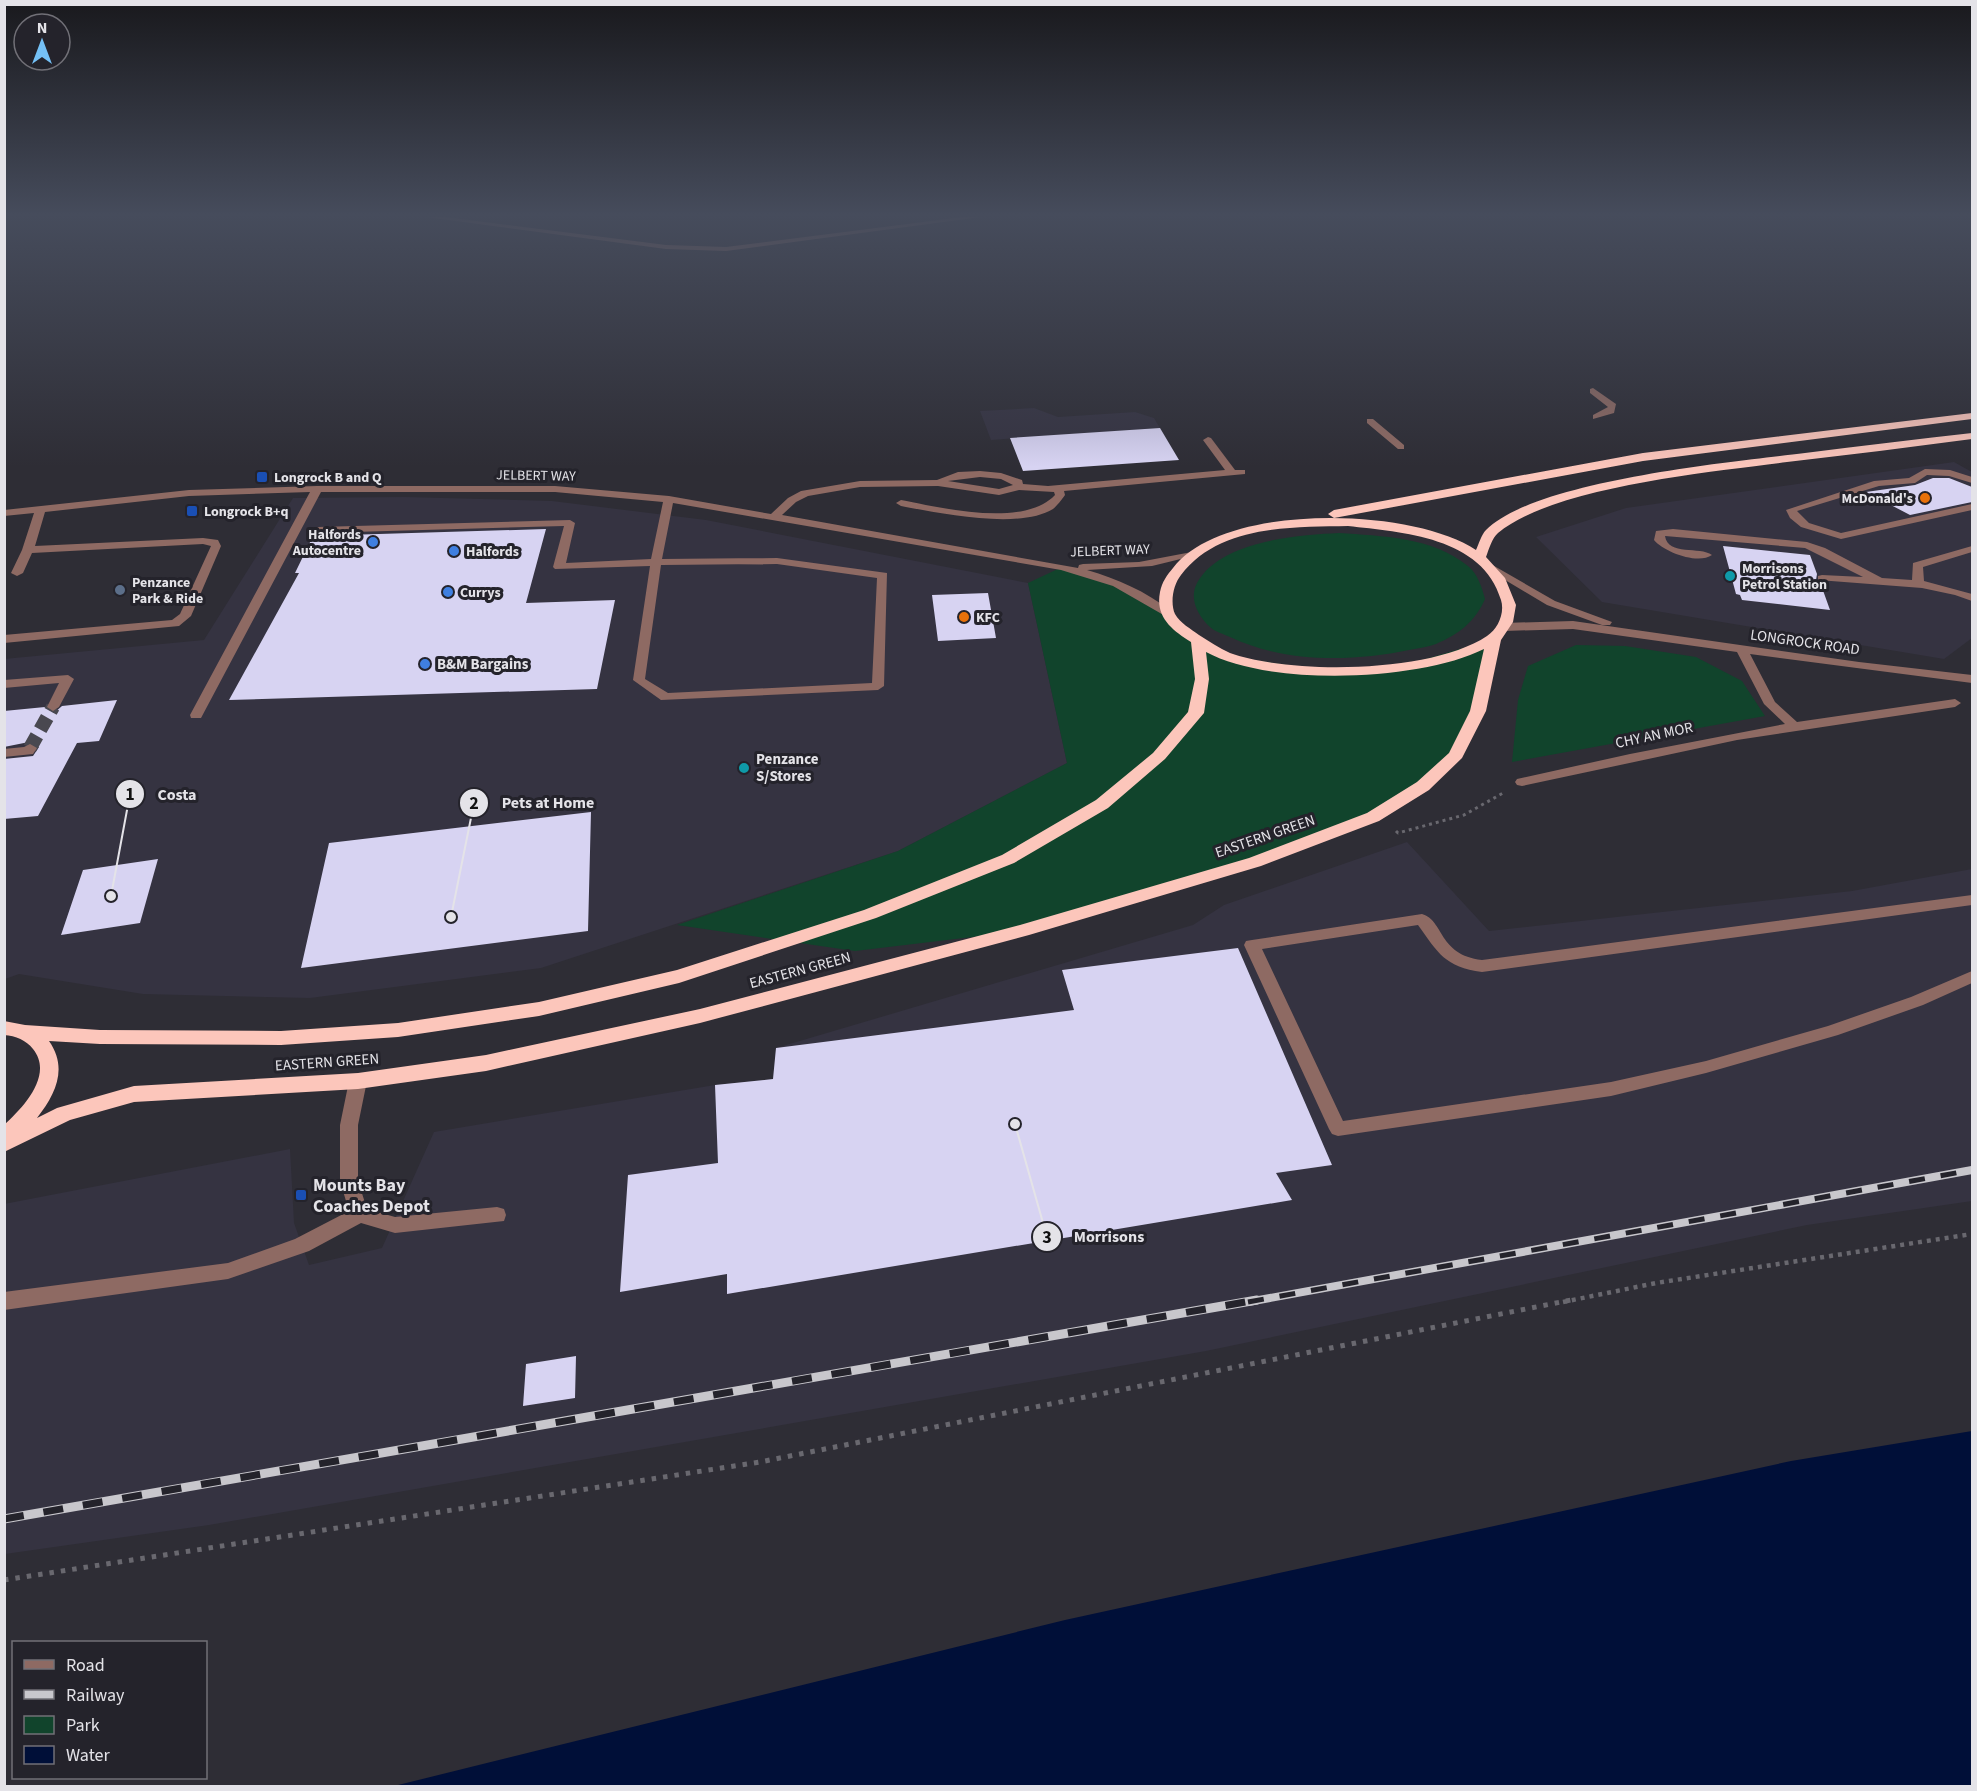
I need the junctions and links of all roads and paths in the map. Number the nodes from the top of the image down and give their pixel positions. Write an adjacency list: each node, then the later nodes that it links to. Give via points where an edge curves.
1 (1593, 391): 3 (street, via 1613,406 1611,411)
2 (1972, 416): 19 (highway, via 1643,457)
3 (1596, 417)
4 (1370, 421): 7 (street)
5 (1972, 436): 28 (highway, via 1705,469 1553,500 1511,518 1490,533)
6 (1208, 441): 12 (street, via 1236,472)
7 (1401, 447)
8 (1972, 480): 21 (street, via 1939,472 1918,475 1791,510 1796,519)
9 (939, 483): 10 (street, via 989,492); 10 (street, via 945,478 996,474 1012,478); 18 (street, via 860,484 815,490 792,500)
10 (1018, 487): 12 (street)
11 (317, 489): 13 (street, JELBERT WAY, via 555,489); 16 (street, JELBERT WAY, via 189,493); 45 (street)
12 (1058, 489): 14 (street, via 1058,500 1046,507 1014,514 974,516)
13 (669, 499): 18 (street, JELBERT WAY); 27 (street)
14 (901, 503)
15 (1972, 507): 21 (street, via 1840,536)
16 (41, 509): 17 (street, JELBERT WAY); 23 (street)
17 (4, 513)
18 (776, 516): 29 (street, JELBERT WAY)
19 (1280, 524): 25 (highway, via 1236,533); 28 (highway, via 1348,522 1395,528 1436,537 1467,549)
20 (318, 530): 27 (street, via 570,523 559,567)
21 (1824, 533): 24 (street)
22 (1972, 549): 33 (street, via 1917,565)
23 (28, 550): 30 (street); 38 (street, via 203,541 214,542 216,546 185,616 175,623)
24 (1821, 550): 26 (street, via 1807,545 1660,533 1659,540 1670,549); 32 (street)
25 (1193, 553): 29 (street, JELBERT WAY, via 1134,567); 35 (highway, via 1176,568 1166,586)
26 (1706, 555)
27 (656, 562): 27 (street, via 777,561 883,575 878,686 665,697 639,680)
28 (1484, 562): 36 (street, LONGROCK ROAD, via 1551,603); 37 (highway, EASTERN GREEN, via 1504,588 1510,608)
29 (1062, 567): 35 (street, JELBERT WAY, via 1116,582 1145,596)
30 (17, 573)
31 (1822, 578): 32 (street)
32 (1882, 582): 33 (street)
33 (1918, 585): 34 (street, via 1962,591)
34 (1972, 598)
35 (1167, 613): 39 (highway, via 1178,627)
36 (1634, 632): 37 (street, LONGROCK ROAD, via 1573,625); 40 (street, LONGROCK ROAD)
37 (1499, 633): 39 (highway, via 1471,651 1451,657 1395,669 1328,671 1267,666 1226,656); 50 (highway, EASTERN GREEN, via 1478,711 1456,755 1423,786)
38 (4, 639)
39 (1198, 641): 53 (highway, EASTERN GREEN, via 1202,679 1196,713 1159,756 1102,804 1008,859 859,918 680,976 539,1010 398,1030 281,1038 100,1037)
40 (1742, 650): 41 (street, LONGROCK ROAD); 46 (street, via 1770,704)
41 (1972, 678)
42 (4, 684): 44 (street, via 68,679)
43 (1955, 704): 46 (street, CHY AN MOR)
44 (53, 706)
45 (196, 715)
46 (1794, 726): 49 (street, CHY AN MOR, via 1640,754)
47 (30, 748): 48 (street)
48 (4, 753)
49 (1522, 782): 50 (path, via 1464,814 1398,833)
50 (1373, 817): 54 (highway, EASTERN GREEN, via 1255,862 1033,928 700,1016 486,1063)
51 (1972, 900): 52 (street, via 1482,966 1452,960 1422,920 1252,945 1338,1129 1611,1089 1706,1067 1832,1031)
52 (1972, 977)
53 (11, 1027): 55 (highway, via 33,1037 45,1049 50,1064 47,1083 35,1106)
54 (358, 1081): 56 (highway, EASTERN GREEN, via 134,1094 64,1114); 57 (street, via 349,1125 349,1181)
55 (4, 1138)
56 (4, 1144)
57 (359, 1215): 58 (street, via 395,1225); 60 (street, via 302,1245 228,1271)
58 (497, 1215)
59 (1972, 1234): 61 (path, via 1656,1283 760,1462)
60 (4, 1300)
61 (4, 1580)

